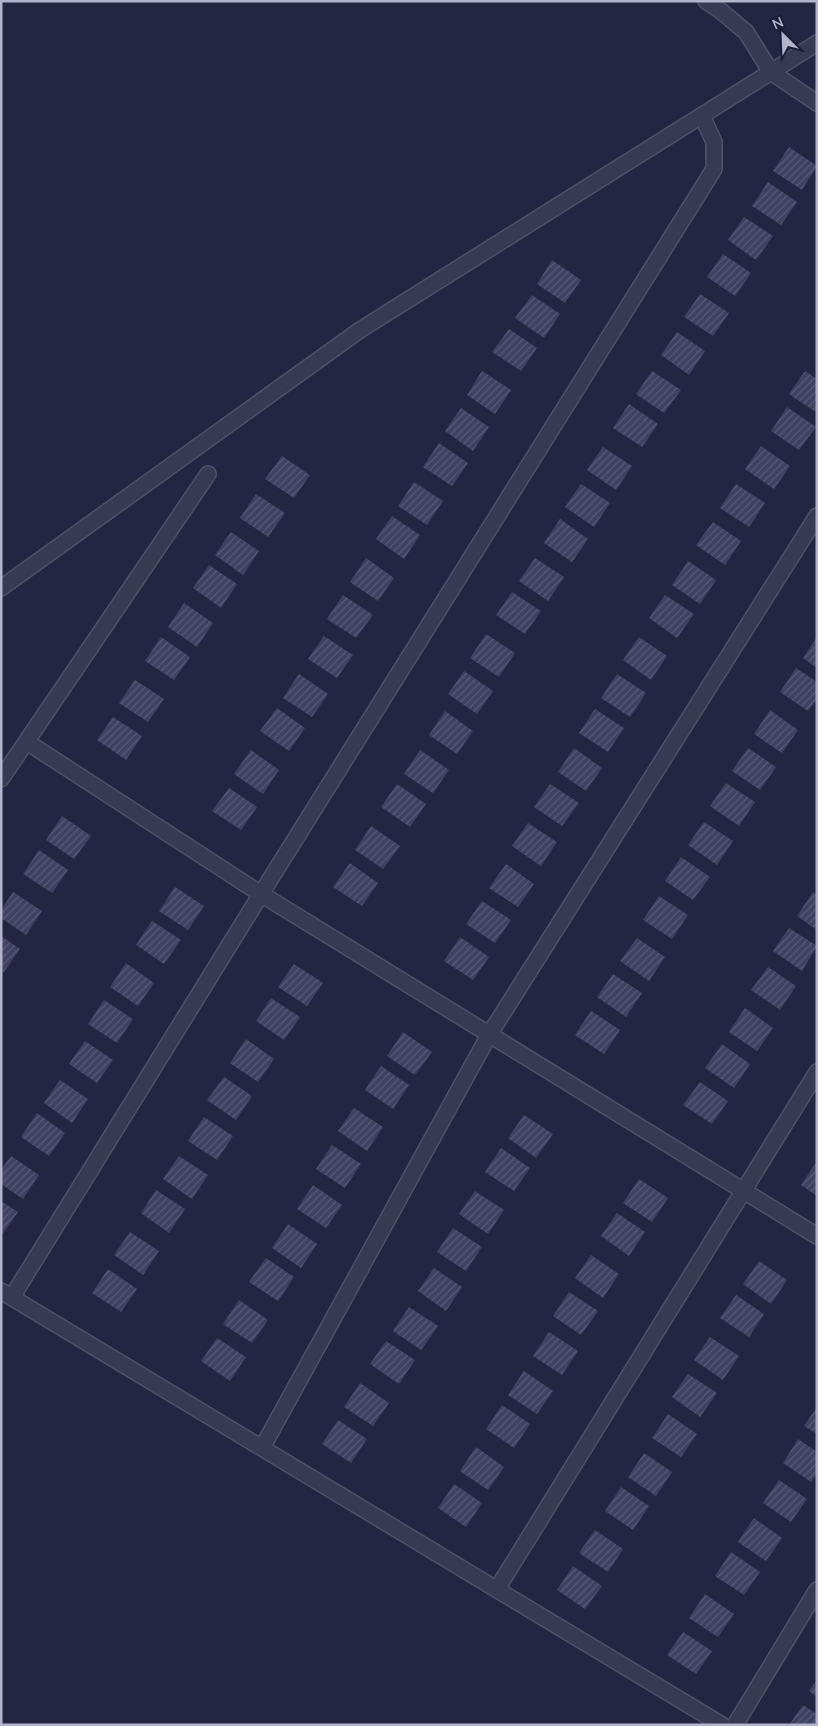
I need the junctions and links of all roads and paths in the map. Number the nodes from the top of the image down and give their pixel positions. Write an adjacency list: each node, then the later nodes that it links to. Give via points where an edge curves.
1 (706, 1): 3 (street, via 746,32)
2 (817, 43): 3 (street)
3 (771, 72): 4 (street); 5 (street)
4 (817, 103)
5 (702, 116): 8 (street, via 360,330); 11 (street, via 714,142 714,170)
6 (208, 474): 9 (street)
7 (817, 516): 12 (street)
8 (1, 588)
9 (27, 742): 10 (street); 11 (street)
10 (1, 779)
11 (261, 894): 12 (street); 16 (street)
12 (489, 1035): 14 (street); 17 (street)
13 (817, 1072): 14 (street)
14 (744, 1191): 15 (street); 18 (street)
15 (817, 1236)
16 (7, 1294): 17 (street)
17 (262, 1448): 18 (street)
18 (497, 1589): 20 (street)
19 (817, 1590): 21 (street)
20 (722, 1725)
21 (735, 1725)

